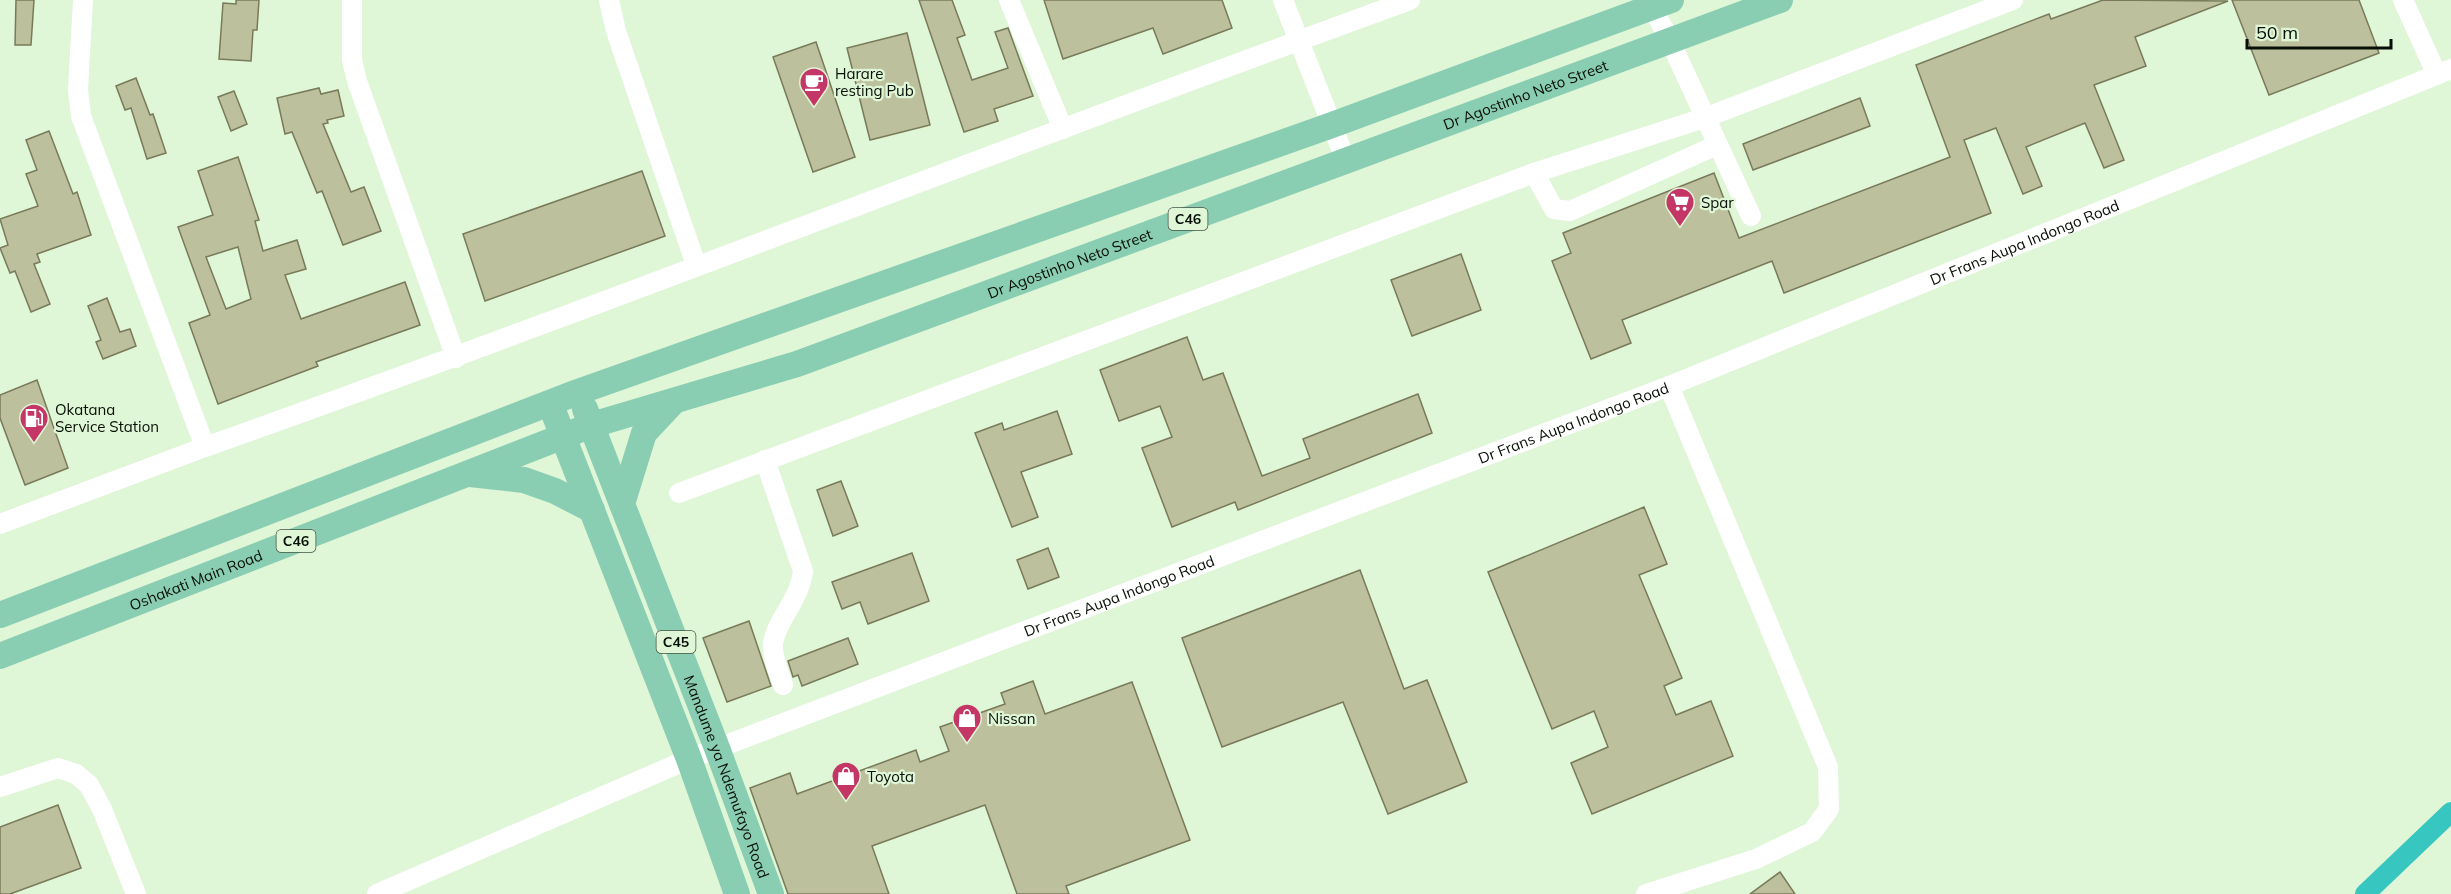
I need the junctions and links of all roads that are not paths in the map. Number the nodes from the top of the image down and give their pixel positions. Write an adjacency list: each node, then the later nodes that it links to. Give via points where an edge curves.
1 (82, 0): 29 (street, via 78,90 81,116)
2 (352, 0): 22 (street, via 352,60 357,81)
3 (609, 0): 21 (street, via 616,31)
4 (1009, 0): 16 (street)
5 (1283, 0): 11 (street)
6 (1780, 0): 12 (main road, Dr Agostinho Neto Street / C46)
7 (2013, 0): 14 (street)
8 (2403, 0): 13 (street)
9 (1399, 2): 11 (street)
10 (1661, 4): 12 (street); 15 (main road, C46)
11 (1298, 40): 15 (street); 16 (street)
12 (1670, 41): 14 (street); 18 (main road, Dr Agostinho Neto Street / C46)
13 (2444, 72): 23 (street, Dr Frans Aupa Indongo Road)
14 (1704, 118): 17 (street); 19 (street)
15 (1332, 125): 18 (street); 24 (main road, C46)
16 (1063, 129): 21 (street)
17 (1717, 146): 19 (street, via 1570,211 1554,209); 20 (street)
18 (1346, 161): 25 (main road, Dr Agostinho Neto Street / C46, via 797,364)
19 (1534, 173): 30 (street)
20 (1751, 216)
21 (696, 265): 22 (street)
22 (456, 358): 29 (street)
23 (1669, 386): 39 (street, Dr Frans Aupa Indongo Road); 46 (street, via 1827,767 1829,809 1812,832 1756,860)
24 (578, 392): 26 (main road, C46); 27 (main road, Mandume ya Ndemufayo Road / C45)
25 (674, 400): 27 (main road, Dr Agostinho Neto Street / C46); 33 (main road, via 644,433)
26 (550, 403): 28 (main road, Mandume ya Ndemufayo Road / C45); 36 (main road, C46)
27 (592, 425): 28 (main road, Oshakati Main Road / C46); 33 (main road, Mandume ya Ndemufayo Road / C45)
28 (564, 436): 31 (main road, Oshakati Main Road / C46); 34 (main road, Mandume ya Ndemufayo Road / C45)
29 (205, 447): 35 (street)
30 (765, 460): 32 (street); 38 (street, via 803,571 802,584 773,644)
31 (467, 474): 34 (main road, via 524,480); 37 (main road, Oshakati Main Road / C46)
32 (679, 493)
33 (622, 504): 39 (main road, Mandume ya Ndemufayo Road / C45)
34 (592, 510): 40 (main road, Mandume ya Ndemufayo Road / C45)
35 (0, 524)
36 (0, 615)
37 (0, 656)
38 (783, 685)
39 (717, 748): 40 (street, Dr Frans Aupa Indongo Road); 45 (main road, Mandume ya Ndemufayo Road / C45)
40 (689, 759): 43 (street, Dr Frans Aupa Indongo Road); 44 (main road, Mandume ya Ndemufayo Road / C45)
41 (0, 787): 42 (street, via 58,768 89,784)
42 (136, 894)
43 (377, 894)
44 (736, 894)
45 (771, 894)
46 (1646, 894)

